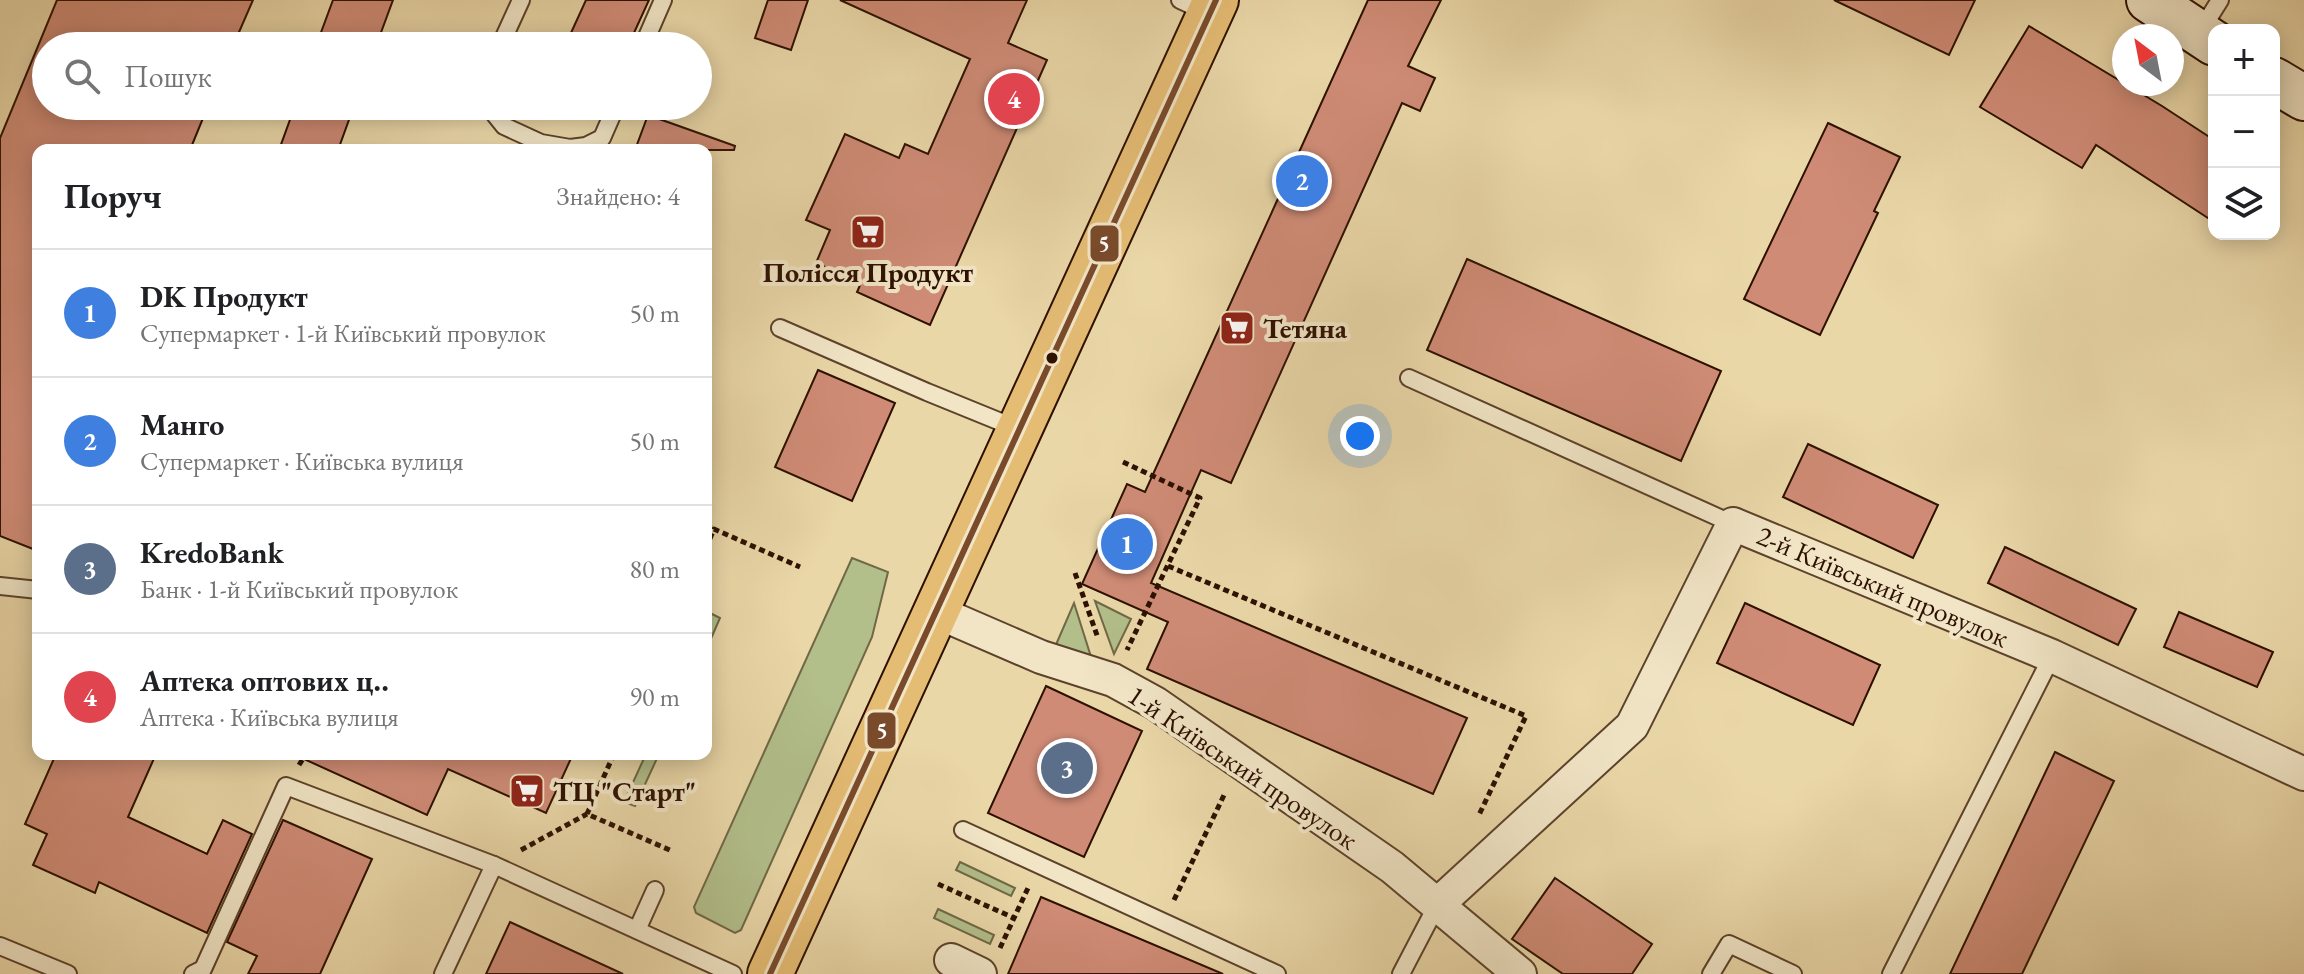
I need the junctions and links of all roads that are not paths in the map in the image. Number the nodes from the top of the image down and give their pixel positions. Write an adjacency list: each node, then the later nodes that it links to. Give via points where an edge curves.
1 (521, 0): 6 (lane)
2 (663, 0): 7 (lane)
3 (2149, 0): 5 (street)
4 (1202, 5): 16 (main road)
5 (2209, 24)
6 (506, 32)
7 (649, 32)
8 (2280, 84): 9 (street)
9 (2304, 98)
10 (499, 120): 12 (lane)
11 (610, 120): 13 (lane, via 602,138)
12 (547, 144)
13 (590, 144)
14 (780, 328): 16 (lane)
15 (1409, 378): 17 (lane)
16 (1020, 429): 20 (main road)
17 (1733, 524): 21 (street, 2-й Київський провулок); 26 (street, 2-й Київський провулок, via 1632,726)
18 (0, 586): 19 (lane)
19 (32, 589)
20 (937, 612): 26 (street, 1-й Київський провулок, via 1041,657 1113,680 1155,703 1392,867); 33 (main road)
21 (2052, 656): 22 (street, 2-й Київський провулок); 39 (lane)
22 (2304, 774)
23 (963, 830): 34 (lane)
24 (494, 865): 27 (lane); 30 (lane, via 286,786 203,969); 31 (lane)
25 (655, 890): 27 (lane)
26 (1437, 905): 35 (lane); 36 (street, 1-й Київський провулок)
27 (637, 930): 32 (lane)
28 (0, 946): 29 (lane)
29 (68, 974)
30 (193, 974)
31 (443, 974)
32 (733, 974)
33 (770, 974)
34 (1277, 974)
35 (1401, 974)
36 (1520, 974)
37 (1711, 974): 38 (lane, via 1729,944)
38 (1793, 974)
39 (1891, 974)

